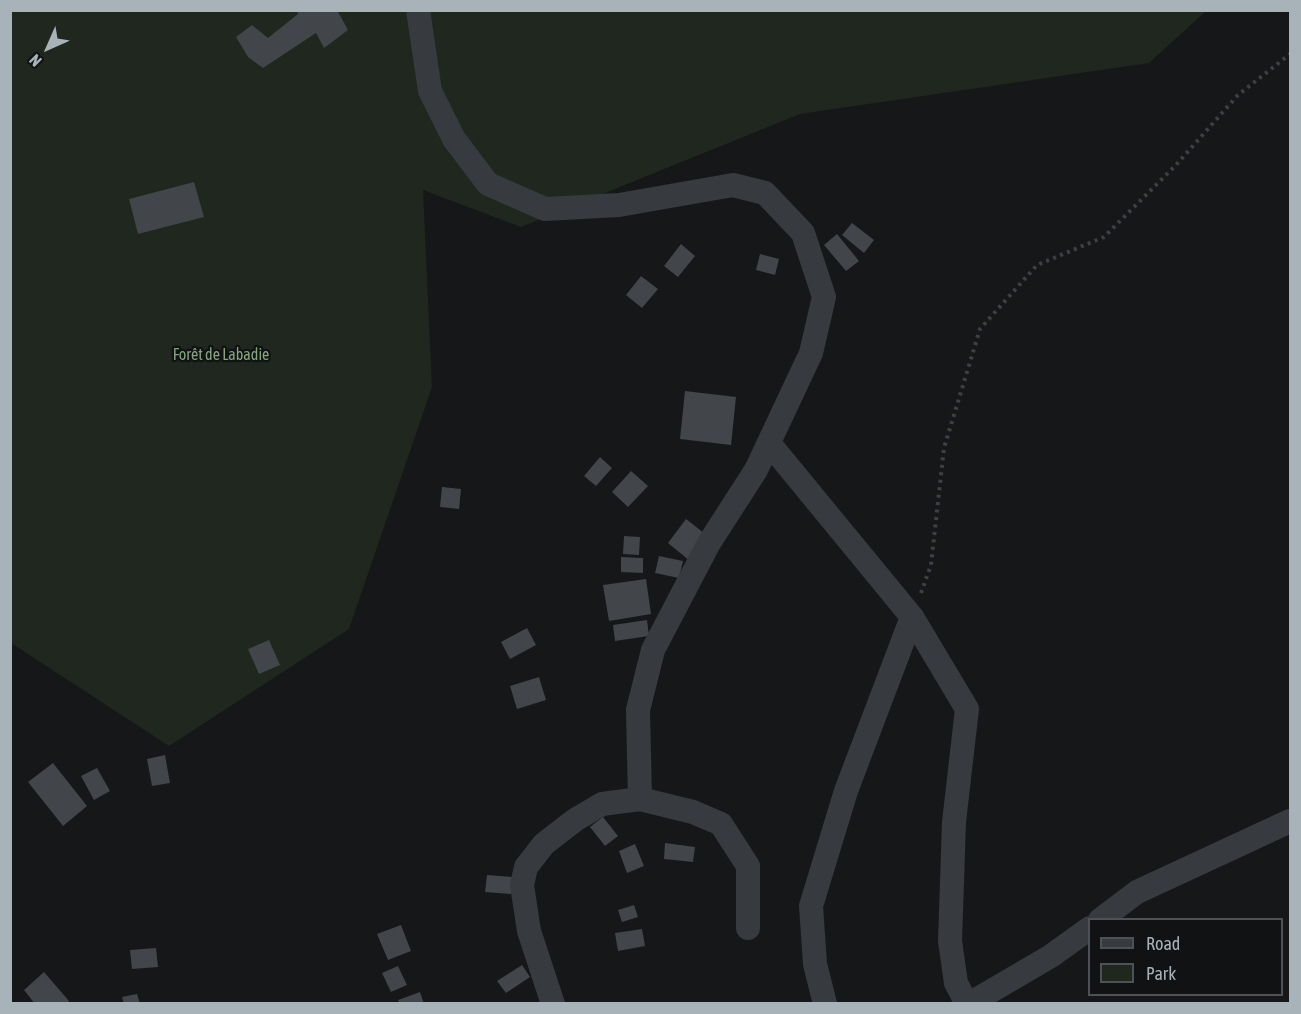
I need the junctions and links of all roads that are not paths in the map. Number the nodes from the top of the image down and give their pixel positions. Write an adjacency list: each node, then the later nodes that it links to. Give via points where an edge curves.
1 (418, 10): 2 (street, via 430,91 454,139 488,184 545,208 619,205 733,185 765,193 803,233 824,297 811,353)
2 (769, 443): 3 (street); 4 (street, via 709,543 653,650 638,710)
3 (912, 617): 10 (street, via 846,791 811,906 815,964); 11 (street, via 967,709 954,822 950,941 956,983)
4 (640, 799): 7 (street, via 721,824 748,866); 9 (street, via 602,804 575,820 544,844 526,867 522,885 529,931)
5 (1290, 821): 6 (street, via 1137,892)
6 (1104, 918)
7 (748, 928)
8 (1088, 929): 11 (street, via 1051,957)
9 (553, 1004)
10 (825, 1004)
11 (968, 1004)

